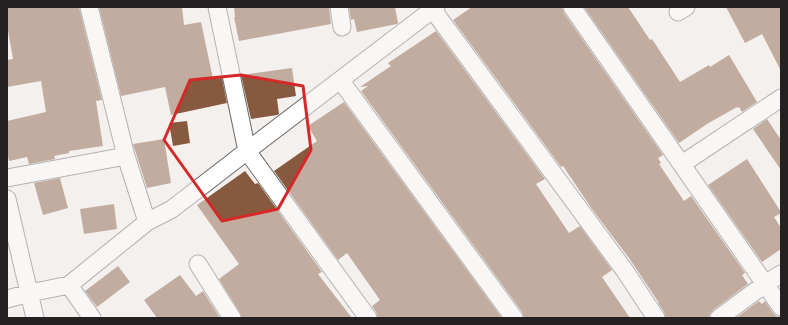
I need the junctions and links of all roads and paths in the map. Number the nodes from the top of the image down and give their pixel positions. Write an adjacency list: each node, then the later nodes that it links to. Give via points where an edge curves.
1 (89, 7): 10 (street)
2 (216, 7): 9 (street)
3 (339, 7): 6 (street)
4 (572, 7): 11 (street)
5 (435, 8): 7 (street); 27 (street, via 625,271)
6 (342, 27)
7 (341, 80): 9 (street); 26 (street)
8 (781, 98): 11 (street)
9 (247, 151): 14 (street, via 172,209); 25 (street)
10 (126, 156): 12 (street); 14 (street)
11 (682, 164): 17 (street)
12 (7, 178)
13 (7, 199): 19 (street)
14 (147, 222): 18 (street)
15 (198, 264): 24 (street)
16 (781, 274): 17 (street)
17 (765, 284): 21 (street); 28 (street)
18 (69, 285): 19 (street); 23 (street)
19 (30, 293): 20 (street); 22 (street)
20 (7, 299)
21 (781, 307)
22 (35, 318)
23 (92, 318)
24 (232, 318)
25 (368, 318)
26 (514, 318)
27 (656, 318)
28 (719, 318)

